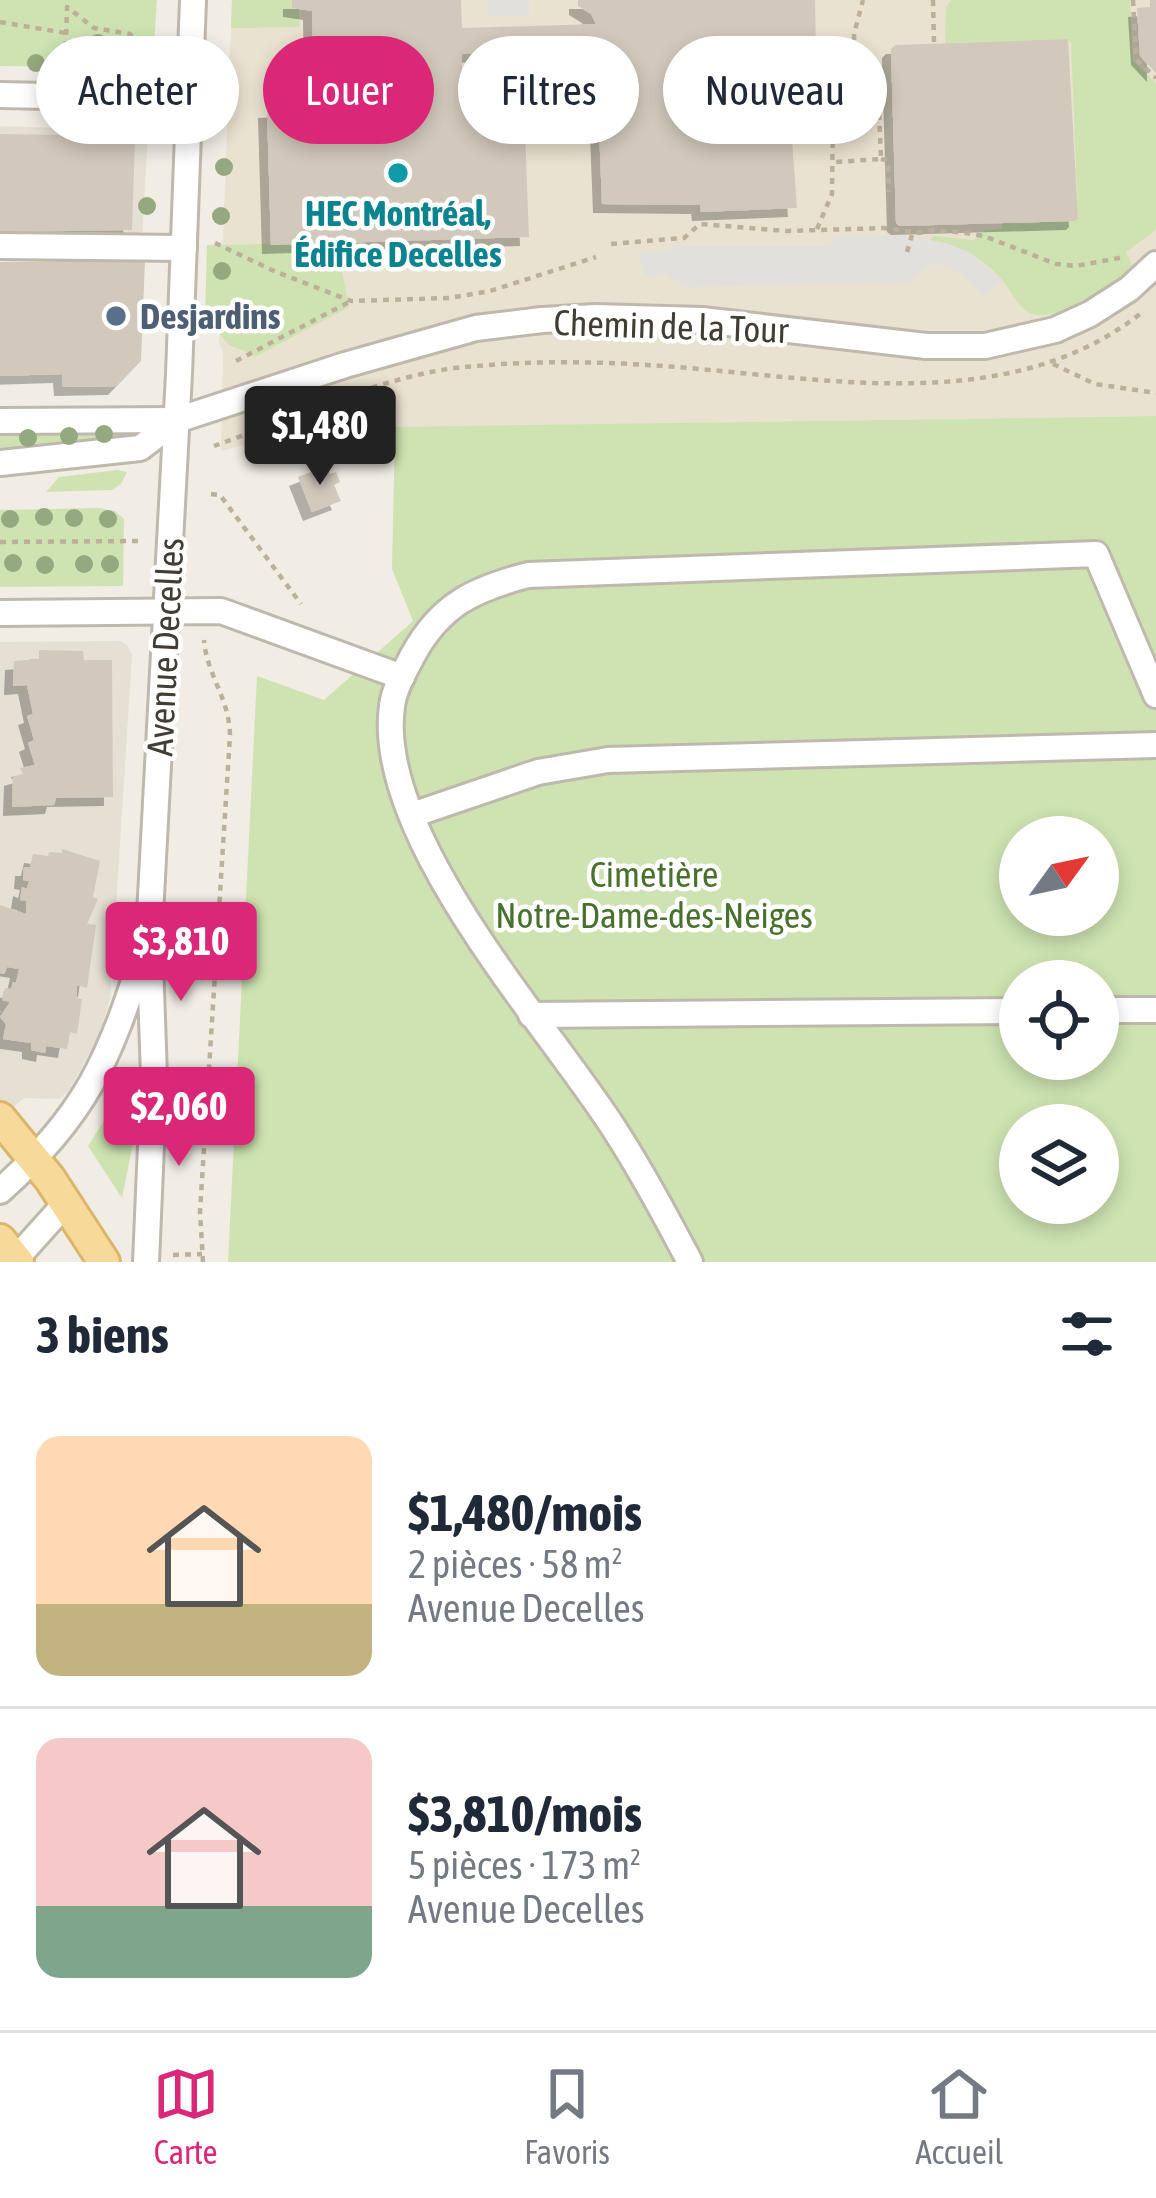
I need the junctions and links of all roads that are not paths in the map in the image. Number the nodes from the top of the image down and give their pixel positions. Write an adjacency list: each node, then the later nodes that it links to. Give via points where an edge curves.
1 (193, 0): 2 (street, Avenue Decelles)
2 (192, 36)
3 (0, 95): 4 (street)
4 (36, 96)
5 (187, 144): 7 (street, Avenue Decelles)
6 (0, 246): 7 (street)
7 (184, 248): 9 (street, Avenue Decelles)
8 (1148, 256): 9 (street, Chemin de la Tour, via 1129,289 1090,314 986,346 702,320 542,320 397,349)
9 (177, 420): 10 (street); 11 (street, via 140,448); 12 (street, Avenue Decelles)
10 (0, 421)
11 (0, 463)
12 (167, 611): 13 (street); 14 (street, via 221,610); 18 (street, Avenue Decelles)
13 (0, 613)
14 (402, 676): 15 (street, via 443,612 528,575 1096,554); 17 (street, via 392,704 393,751)
15 (1156, 695)
16 (1156, 745): 17 (street, via 608,760 538,772)
17 (412, 815): 22 (street, via 468,924)
18 (148, 933): 24 (street, Avenue Decelles, via 103,1067); 28 (street, Avenue Decelles)
19 (1119, 1010): 20 (street)
20 (1156, 1010)
21 (999, 1011): 22 (street)
22 (531, 1015): 30 (street, via 613,1127)
23 (0, 1118): 24 (main road)
24 (35, 1160): 25 (street, Avenue Decelles); 26 (main road)
25 (0, 1191)
26 (66, 1203): 27 (street); 29 (main road)
27 (12, 1256)
28 (154, 1260)
29 (104, 1262)
30 (690, 1262)

